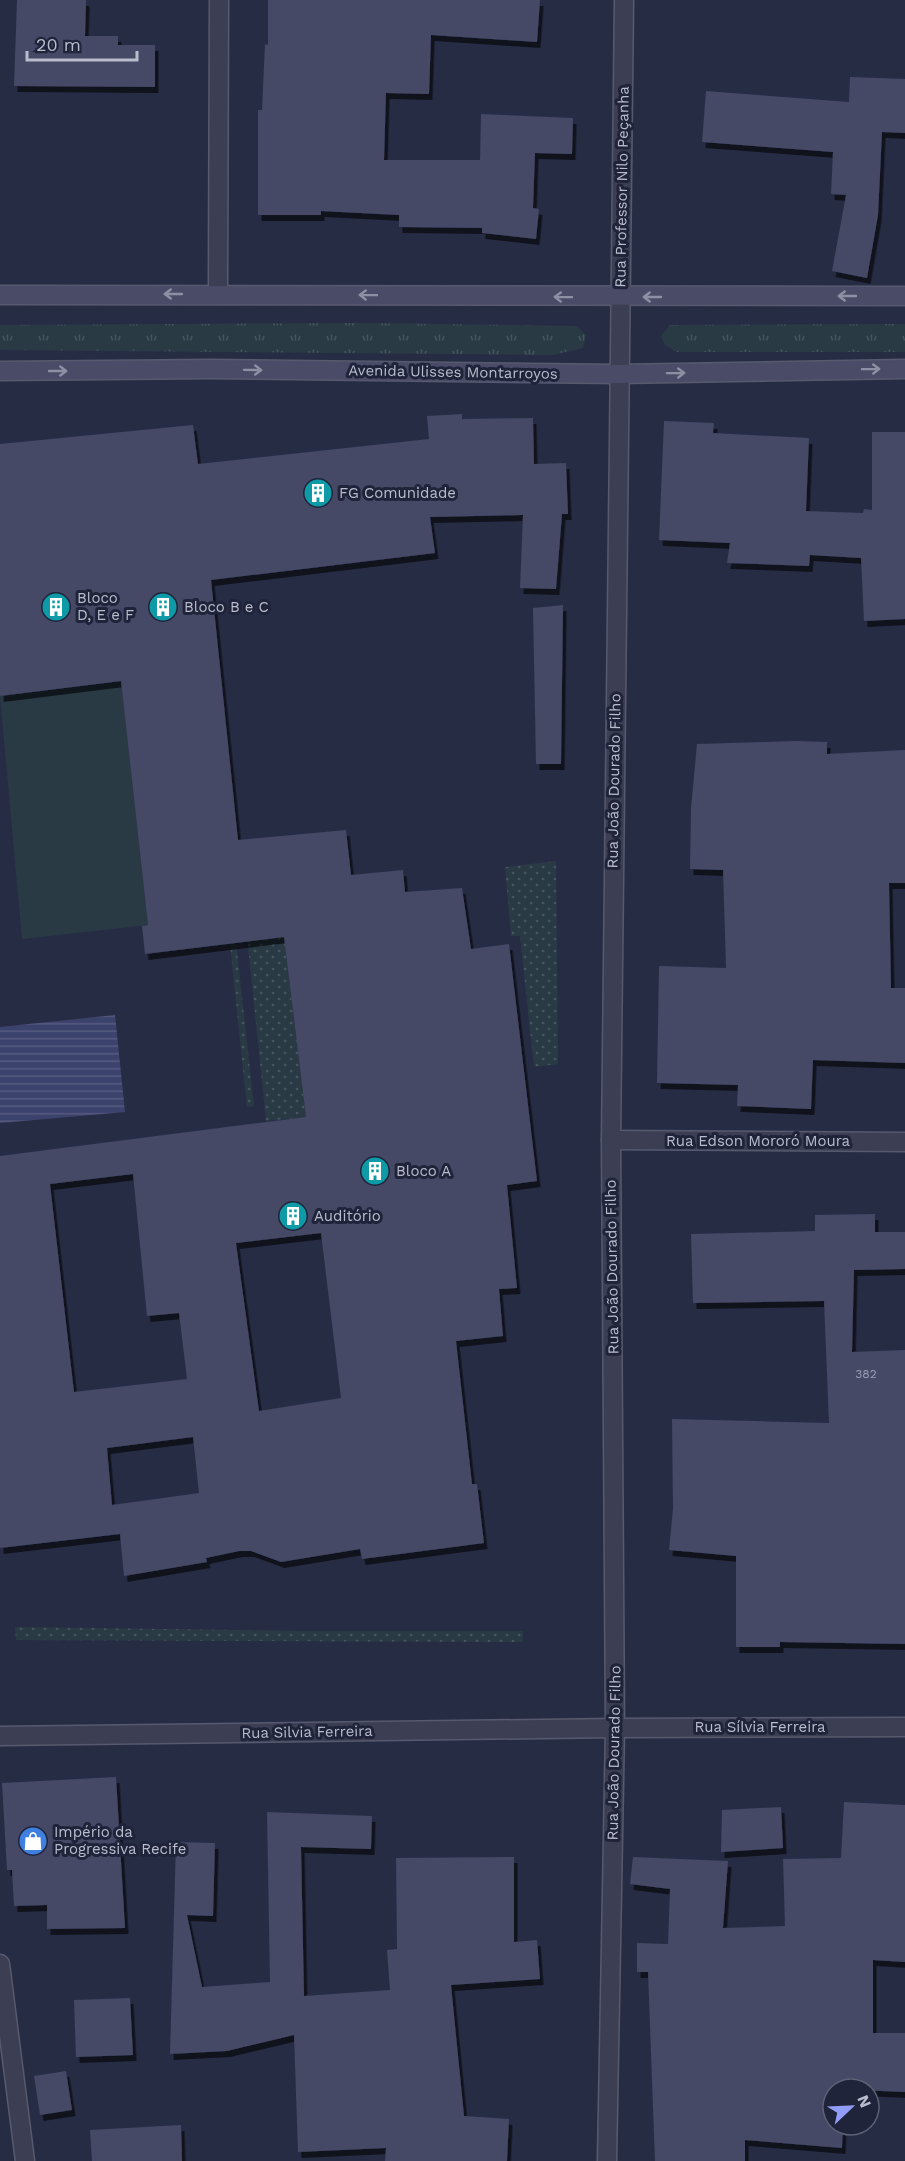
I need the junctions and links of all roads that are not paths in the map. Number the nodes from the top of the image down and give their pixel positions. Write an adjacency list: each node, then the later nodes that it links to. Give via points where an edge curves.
1 (219, 0): 3 (street)
2 (624, 0): 6 (street, Rua Professor Nilo Peçanha)
3 (218, 294): 4 (main road, one-way to 4); 6 (main road, one-way to 3)
4 (0, 295)
5 (905, 296): 6 (main road, one-way to 6)
6 (621, 297): 9 (street, Rua Professor Nilo Peçanha)
7 (905, 369): 9 (main road, Avenida Ulisses Montarroyos, one-way to 7)
8 (0, 371): 9 (main road, Avenida Ulisses Montarroyos, one-way to 9, via 212,369)
9 (618, 374): 10 (street, Rua João Dourado Filho)
10 (611, 1140): 11 (street, Rua Edson Mororó Moura); 13 (street, Rua João Dourado Filho)
11 (905, 1142)
12 (905, 1727): 13 (street, Rua Sílvia Ferreira)
13 (615, 1728): 14 (street, Rua Silvia Ferreira); 17 (street, Rua João Dourado Filho)
14 (0, 1736)
15 (0, 1964): 16 (street)
16 (25, 2161)
17 (607, 2161)

